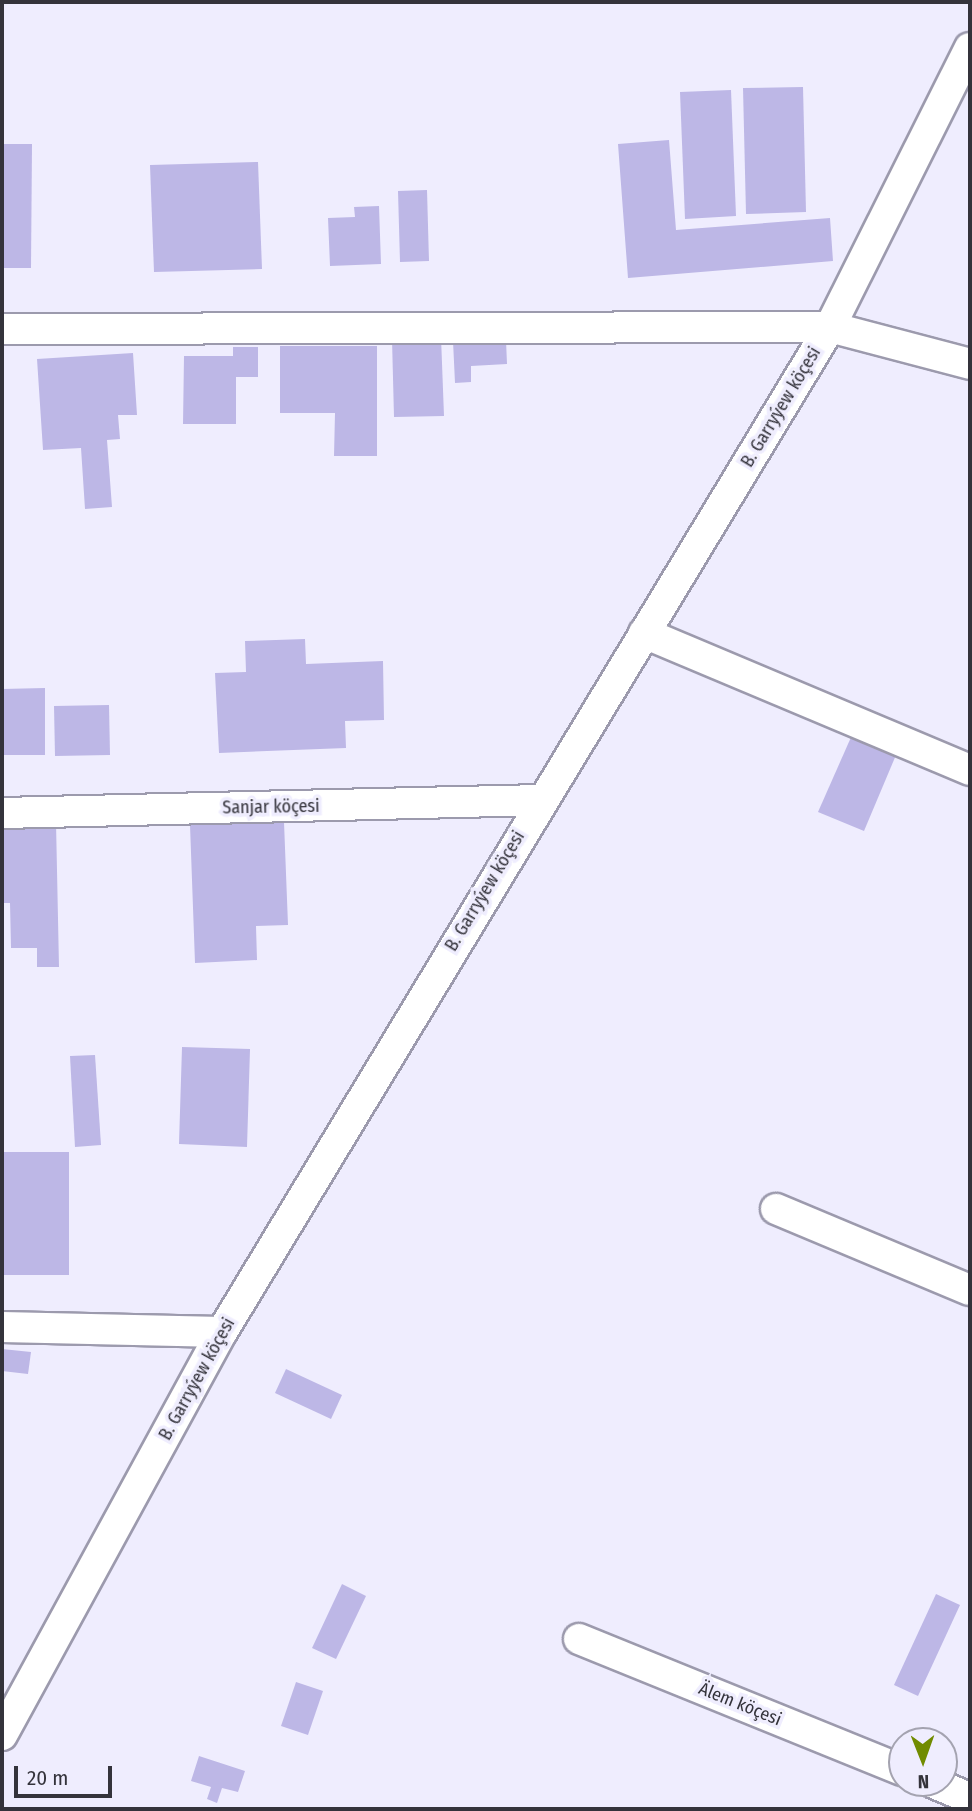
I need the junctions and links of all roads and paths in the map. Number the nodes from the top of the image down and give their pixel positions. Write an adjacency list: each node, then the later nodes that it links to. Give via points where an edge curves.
1 (970, 48): 2 (street, B. Garryýew köçesi)
2 (830, 327): 3 (street); 4 (street); 5 (street, B. Garryýew köçesi)
3 (2, 329)
4 (970, 364)
5 (644, 633): 6 (street); 7 (street, B. Garryýew köçesi)
6 (970, 770)
7 (540, 800): 8 (street, Sanjar köçesi); 12 (street, B. Garryýew köçesi)
8 (2, 814)
9 (776, 1209): 10 (street)
10 (970, 1290)
11 (2, 1327): 12 (street)
12 (222, 1332): 14 (street, B. Garryýew köçesi)
13 (579, 1639): 15 (street, Älem köçesi)
14 (2, 1735)
15 (888, 1764)

